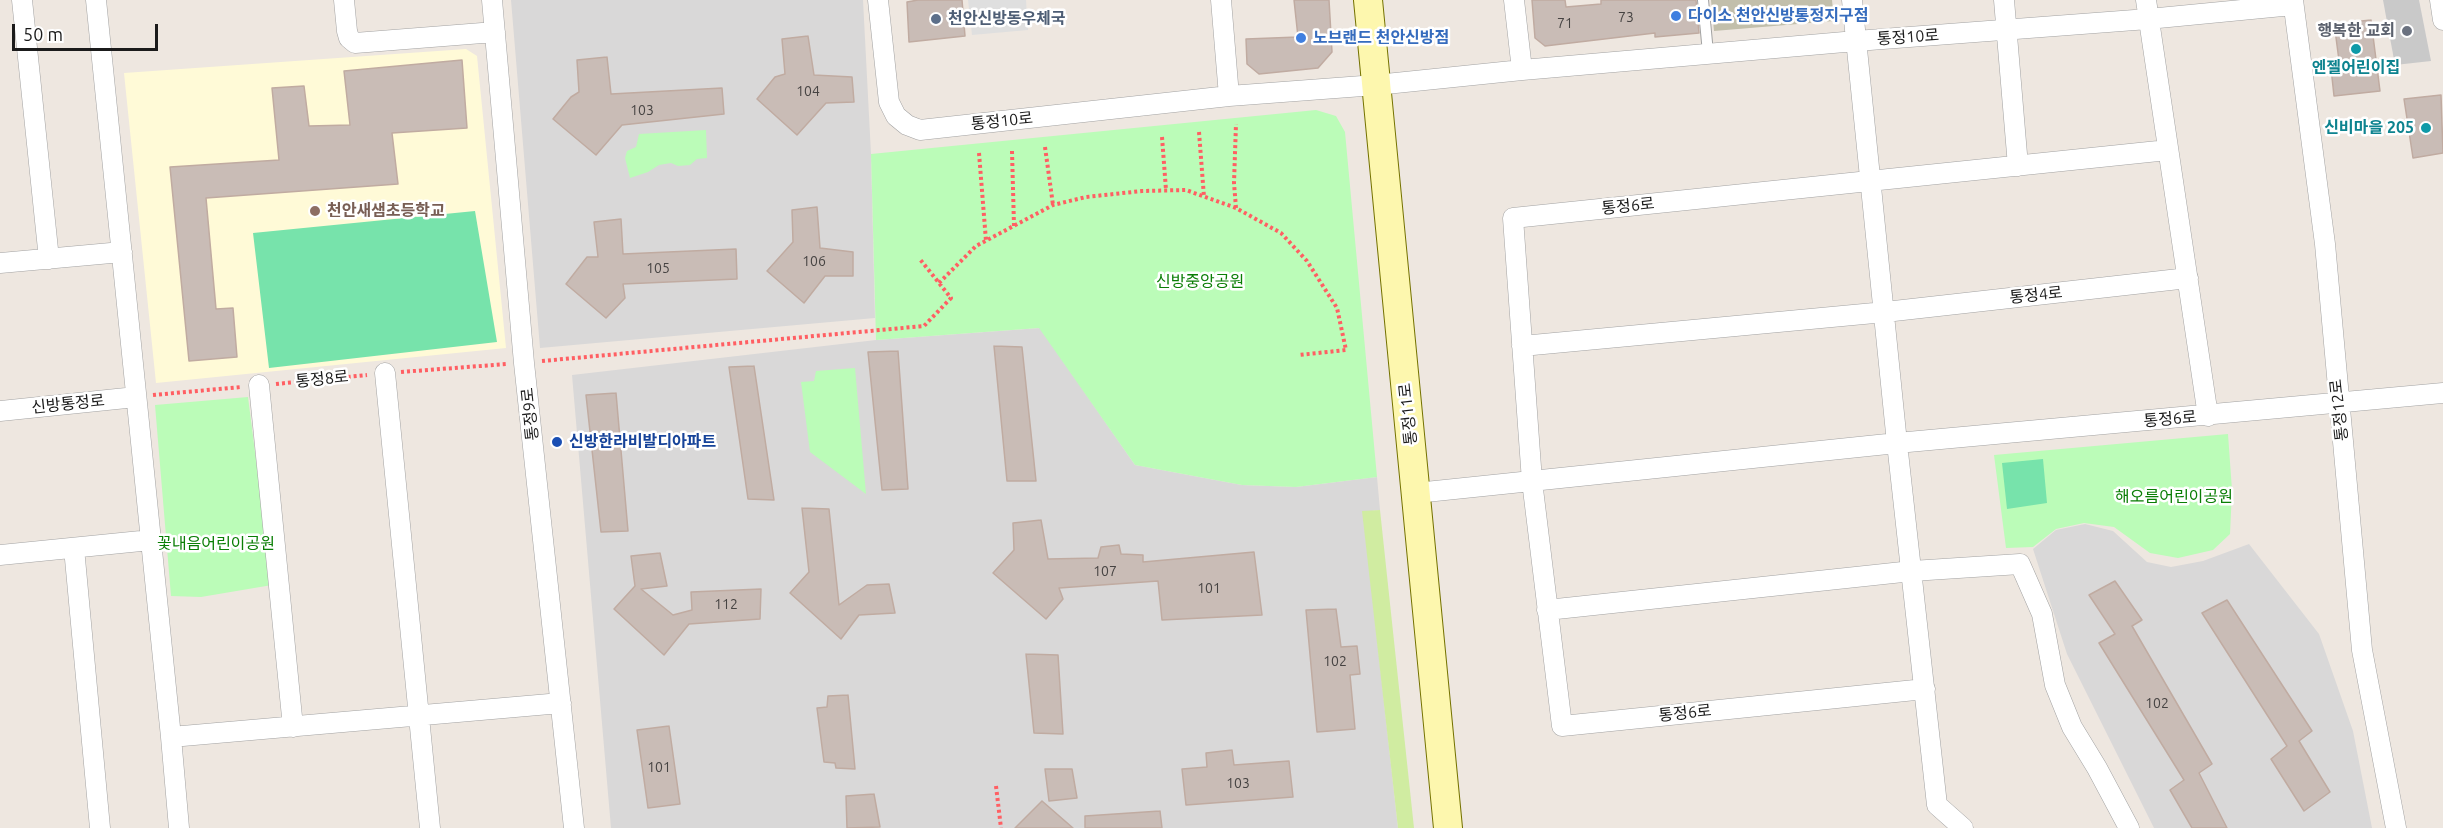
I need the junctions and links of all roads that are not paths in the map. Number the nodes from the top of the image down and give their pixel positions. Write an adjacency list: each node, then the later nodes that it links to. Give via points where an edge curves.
1 (22, 0): 27 (street)
2 (96, 0): 26 (street)
3 (344, 0): 17 (street, via 346,31 355,43)
4 (492, 0): 17 (street, 통정9로)
5 (878, 0): 22 (street, 통정10로, via 889,102 896,116 920,130)
6 (1221, 0): 22 (street)
7 (1368, 0): 21 (street, 통정11로)
8 (1514, 0): 20 (street)
9 (1704, 0): 19 (lane)
10 (1852, 0): 18 (street)
11 (2004, 0): 16 (street)
12 (2440, 0): 15 (street)
13 (2293, 2): 14 (street, 통정10로); 36 (street, 통정12로, via 2325,244)
14 (2147, 10): 16 (street, 통정10로); 23 (street)
15 (2443, 20)
16 (2007, 30): 18 (street, 통정10로); 24 (street)
17 (495, 32): 48 (street, 통정9로, via 524,363)
18 (1857, 40): 19 (street, 통정10로); 25 (street)
19 (1708, 53): 20 (street, 통정10로)
20 (1522, 70): 21 (street, 통정10로)
21 (1376, 85): 22 (street, 통정10로); 41 (street, 통정11로)
22 (1229, 96)
23 (2168, 150): 24 (street); 29 (street)
24 (2018, 166): 25 (street)
25 (1872, 182): 30 (street); 31 (street, 통정6로, via 1512,218)
26 (122, 252): 27 (street); 35 (street)
27 (49, 259): 28 (street)
28 (0, 263)
29 (2188, 278): 30 (street, 통정4로); 38 (street)
30 (1885, 312): 31 (street); 39 (street)
31 (1522, 346): 40 (street, 통정6로)
32 (385, 373): 49 (street)
33 (259, 385): 50 (street)
34 (2443, 393): 36 (street, 통정6로)
35 (136, 397): 37 (street, 신방통정로); 42 (street)
36 (2338, 404): 38 (street, 통정6로); 52 (street, 통정12로, via 2362,650)
37 (0, 411)
38 (2208, 416): 39 (street, 통정6로)
39 (1898, 442): 40 (street, 통정6로); 45 (street)
40 (1532, 481): 41 (street, 통정6로); 46 (street, 통정6로)
41 (1416, 493): 57 (street, 통정11로)
42 (151, 540): 43 (street); 51 (street)
43 (74, 548): 44 (street); 53 (street)
44 (0, 555)
45 (1912, 571): 46 (street); 47 (street); 59 (street, via 2020,564 2042,614 2055,685 2072,727)
46 (1547, 610): 47 (street, 통정6로, via 1562,726)
47 (1925, 688): 58 (street, via 1937,805)
48 (561, 703): 49 (street); 56 (street, 통정9로)
49 (420, 716): 50 (street); 55 (street)
50 (293, 727): 51 (street)
51 (171, 737): 54 (street)
52 (2397, 825)
53 (100, 828)
54 (179, 828)
55 (430, 828)
56 (574, 828)
57 (1448, 828)
58 (1963, 828)
59 (2128, 828)

